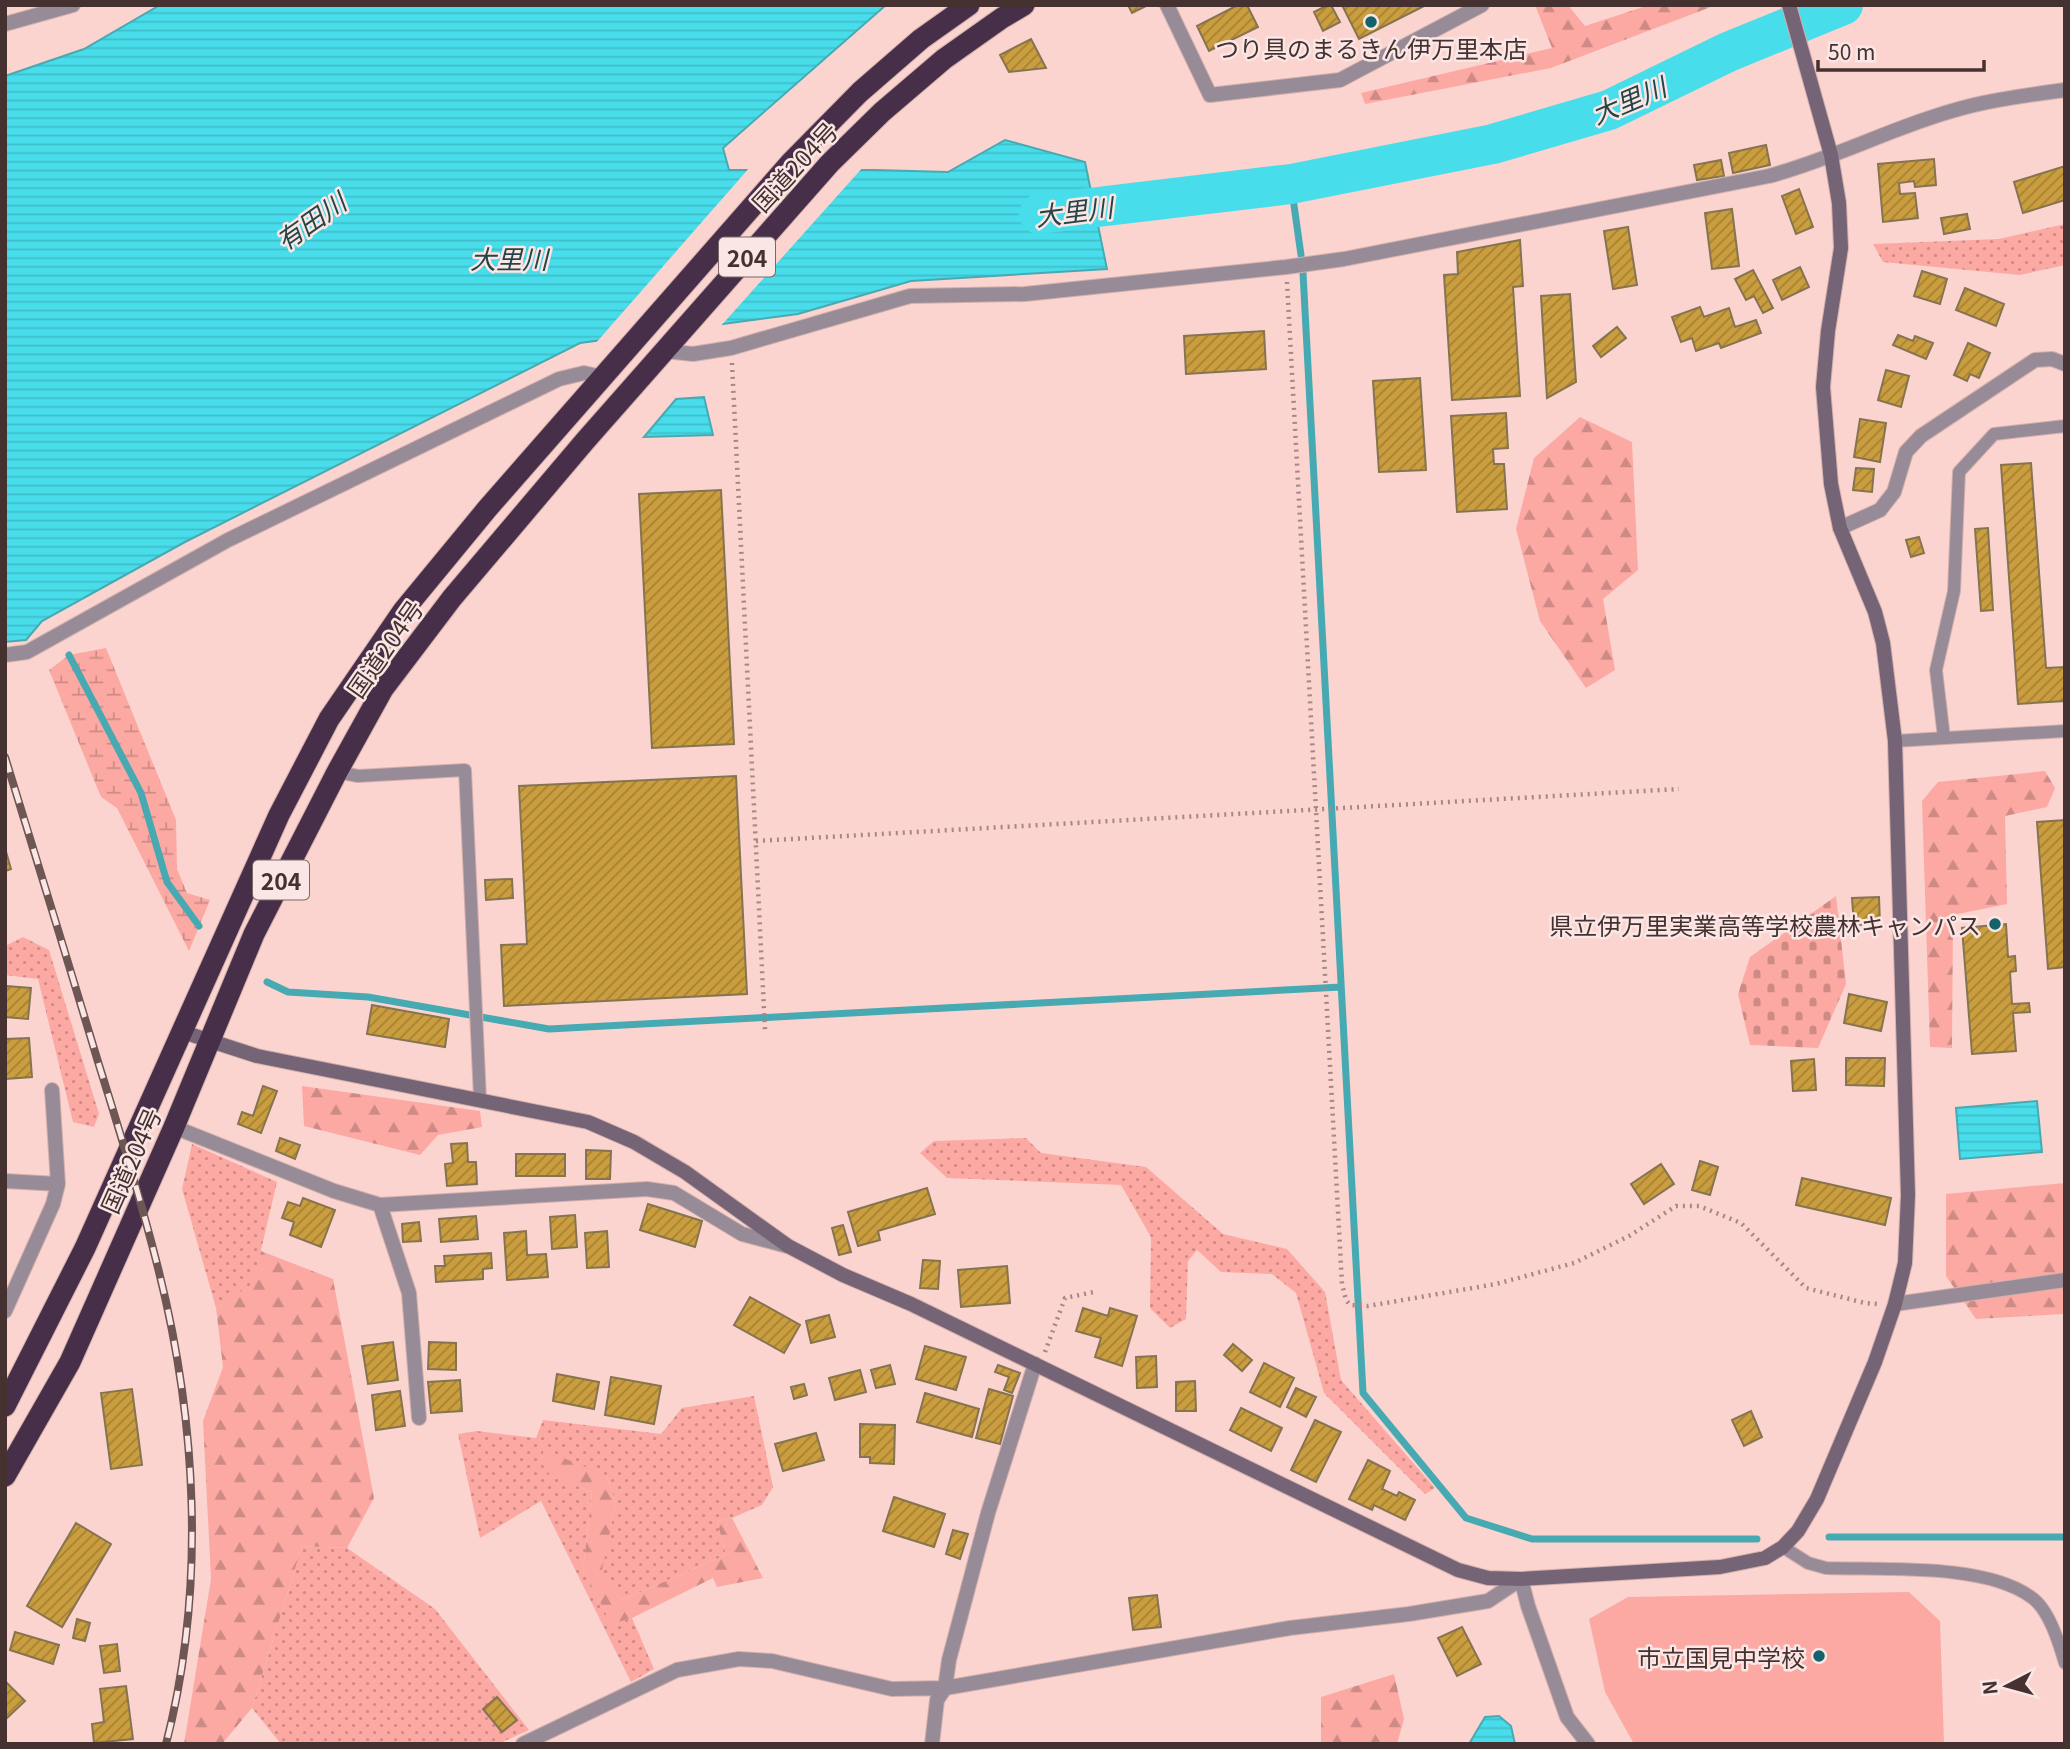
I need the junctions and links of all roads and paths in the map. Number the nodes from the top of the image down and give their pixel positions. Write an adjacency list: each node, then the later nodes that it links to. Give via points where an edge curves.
1 (73, 5): 7 (street)
2 (969, 5): 14 (highway, 国道204号 / 204, via 870,83 792,161)
3 (1024, 5): 12 (highway, 国道204号 / 204, via 944,60 882,112 830,163)
4 (1167, 5): 5 (street, via 1210,95 1340,80)
5 (1482, 5)
6 (1789, 5): 9 (street)
7 (5, 24)
8 (2065, 90): 9 (street, via 1972,105)
9 (1831, 155): 10 (street, via 1769,176); 16 (street, via 1841,248 1823,387 1831,484)
10 (1286, 267): 11 (street, via 1025,294 910,296); 23 (path)
11 (731, 348): 12 (street, via 693,354); 24 (path)
12 (665, 351): 21 (highway, 国道204号 / 204, via 452,598 383,689)
13 (2065, 364): 16 (street, via 2035,360 1921,436 1906,452 1894,492 1880,510)
14 (603, 377): 17 (street, via 584,373 559,379 228,540 27,652); 26 (highway, 国道204号 / 204, via 403,611 329,719 279,815)
15 (2065, 426): 19 (lane, via 1994,434 1959,472 1954,591 1936,670)
16 (1840, 528): 20 (street, via 1875,612)
17 (5, 655)
18 (2065, 731): 19 (lane)
19 (1944, 738): 20 (lane)
20 (1895, 741): 37 (street, via 1908,1195 1905,1263)
21 (337, 772): 27 (highway, 国道204号 / 204, via 254,934); 29 (lane, via 358,776 464,770)
22 (1679, 789): 23 (path)
23 (1320, 810): 24 (path); 37 (path, via 1342,1284 1350,1305 1368,1306 1496,1284 1574,1263 1676,1206 1699,1206 1741,1223 1807,1288 1865,1303)
24 (756, 841): 25 (path)
25 (765, 1030)
26 (183, 1032): 27 (street); 40 (highway, 国道204号 / 204, via 85,1248)
27 (209, 1042): 29 (street, via 257,1056); 30 (highway, 国道204号 / 204)
28 (52, 1090): 32 (street)
29 (480, 1099): 34 (street, via 588,1122 634,1142 685,1172)
30 (174, 1127): 33 (street); 42 (highway, 国道204号 / 204, via 70,1362)
31 (5, 1181): 32 (street)
32 (58, 1184): 38 (street)
33 (380, 1205): 34 (street, via 647,1189 674,1193 742,1234); 41 (street, via 409,1293)
34 (788, 1246): 39 (street)
35 (2065, 1280): 37 (street)
36 (1094, 1292): 39 (path, via 1065,1298 1044,1355)
37 (1895, 1304): 43 (street, via 1817,1499)
38 (5, 1311)
39 (1035, 1364): 44 (street, via 1458,1570); 46 (street, via 988,1513)
40 (5, 1406)
41 (419, 1418)
42 (5, 1476)
43 (1783, 1547): 44 (street, via 1765,1558 1720,1567); 45 (lane, via 1826,1568 1966,1573 2001,1581 2033,1598 2055,1631)
44 (1521, 1579): 46 (street, via 1488,1601 1290,1628); 49 (street, via 1567,1717)
45 (2065, 1663)
46 (945, 1688): 47 (street, via 892,1689 772,1661 739,1659 677,1670); 48 (street, via 937,1700)
47 (523, 1744)
48 (932, 1744)
49 (1588, 1744)

